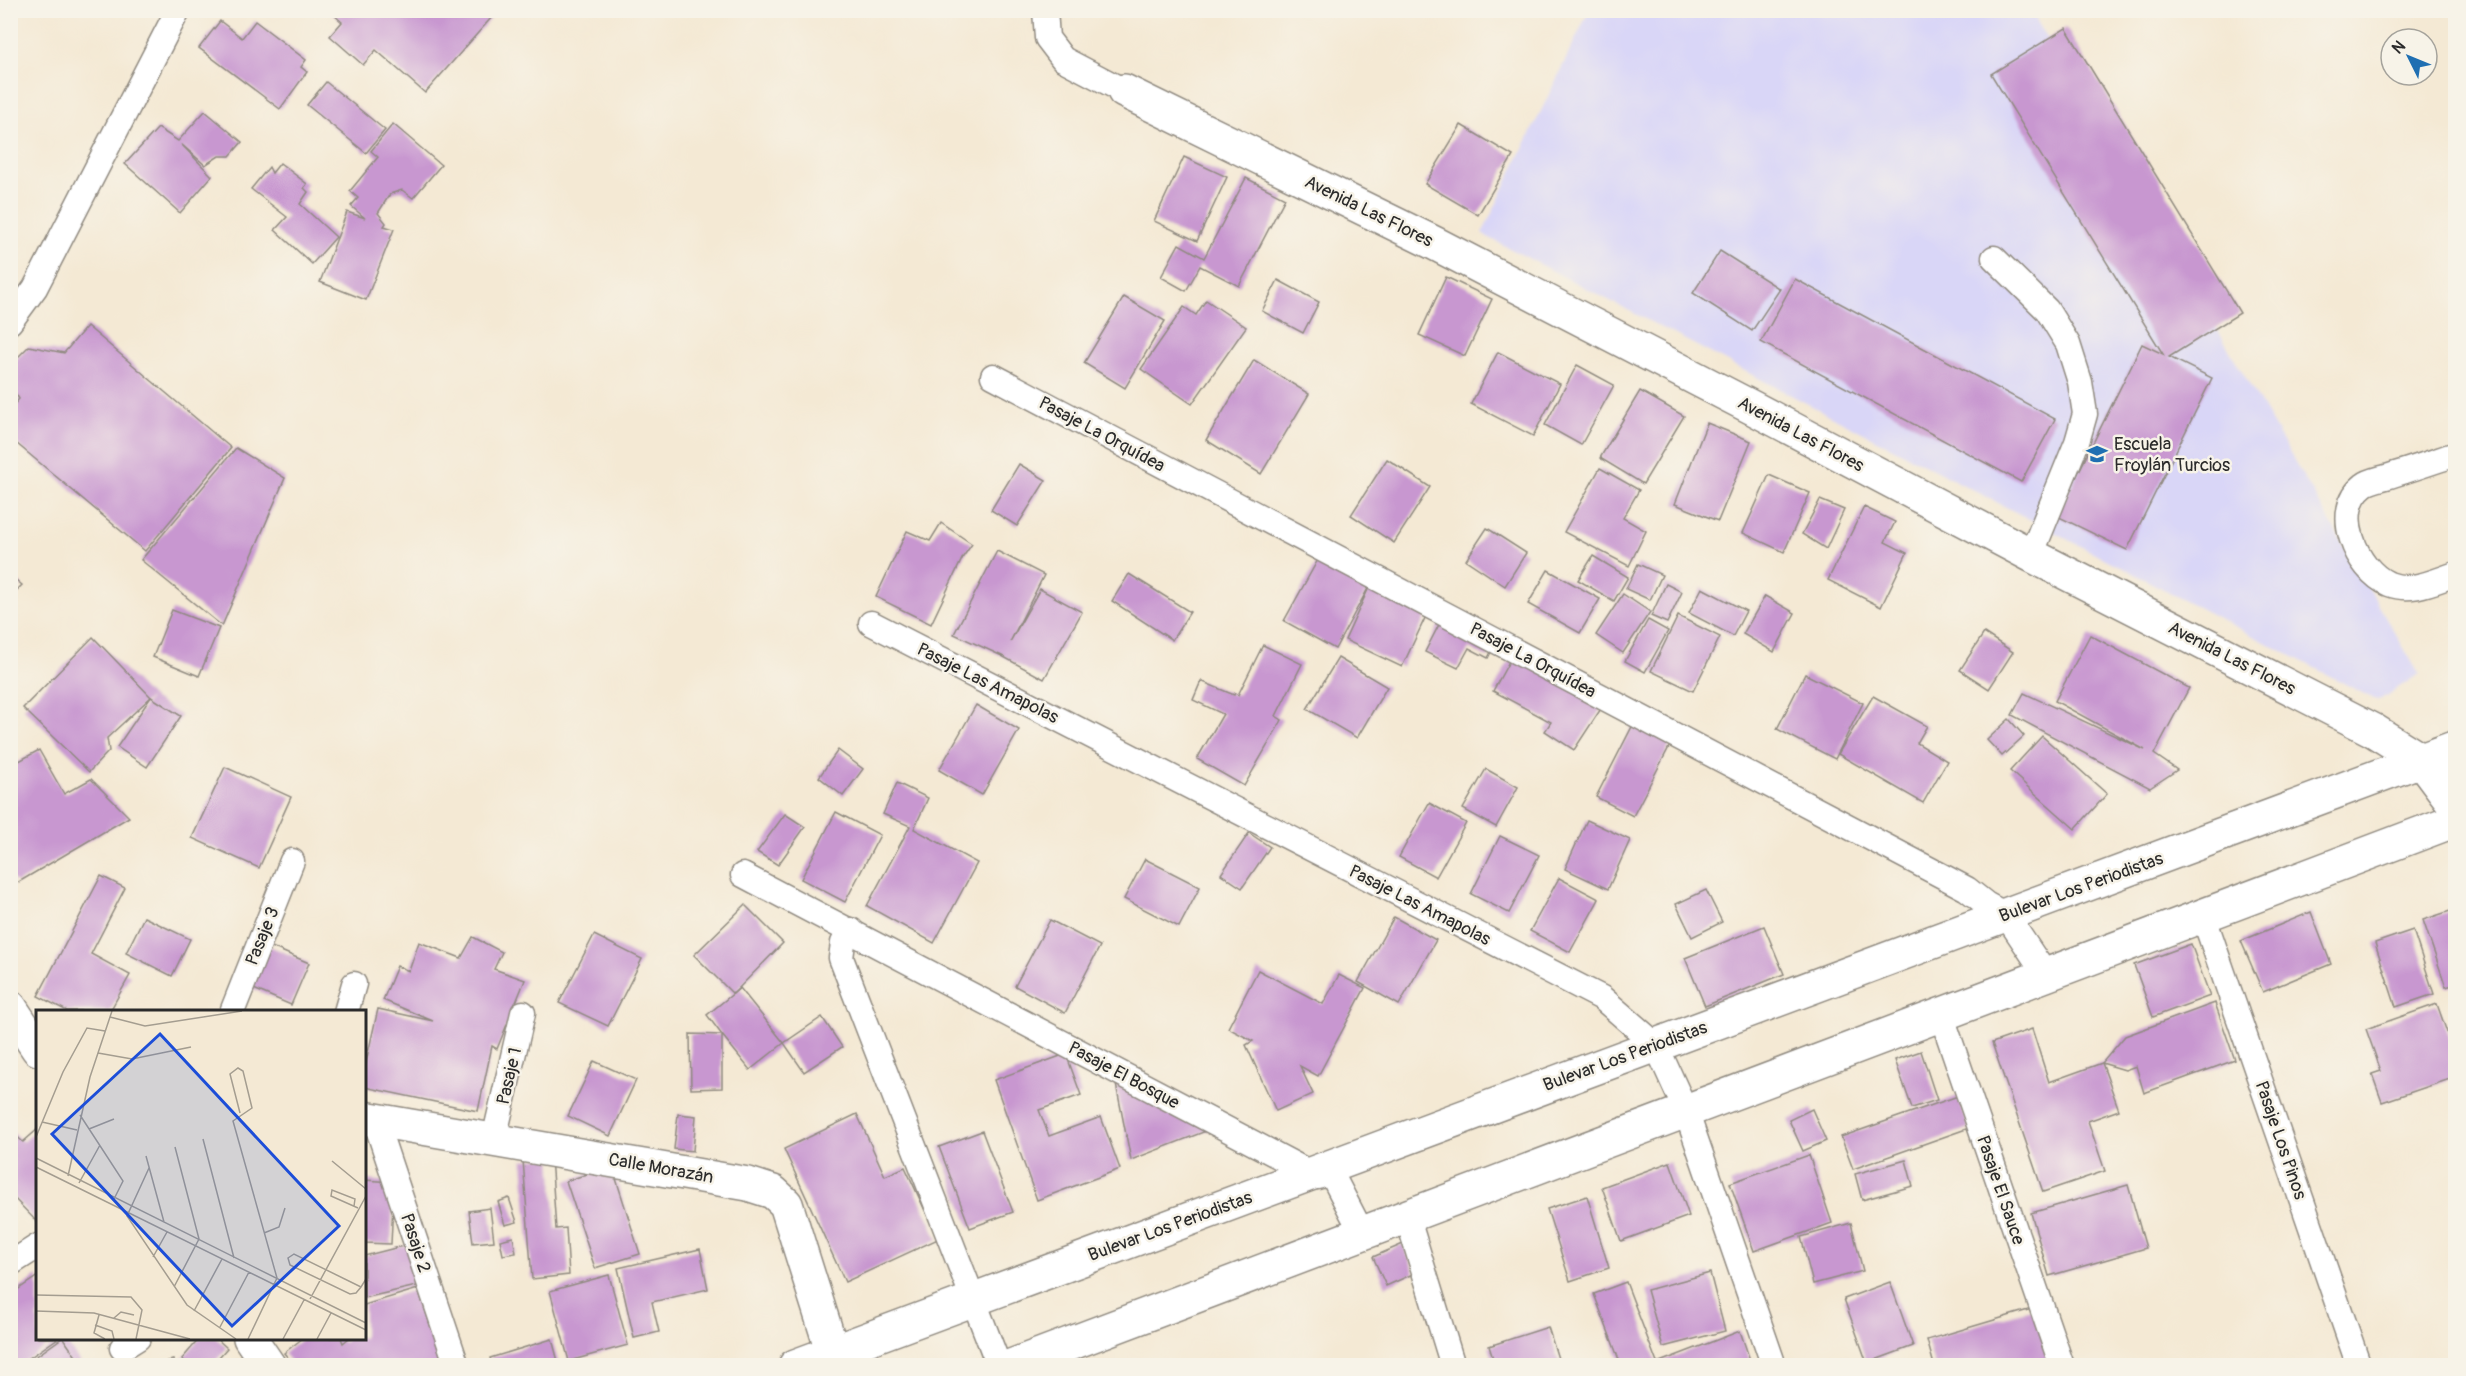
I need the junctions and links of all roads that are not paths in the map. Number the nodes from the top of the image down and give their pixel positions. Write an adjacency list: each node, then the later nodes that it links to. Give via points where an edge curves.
1 (178, 10): 5 (lane, via 35,288)
2 (1045, 10): 3 (lane, via 1047,38 1063,59)
3 (1124, 91): 8 (street, Avenida Las Flores, via 1445,249)
4 (1994, 258): 8 (lane, via 2047,310 2068,344 2085,414)
5 (10, 322)
6 (993, 376): 17 (lane, Pasaje La Orquídea, via 1946,878)
7 (2456, 454): 9 (lane, via 2364,484 2350,503 2348,522 2358,552 2369,569 2389,584 2416,588)
8 (2031, 555): 12 (street, Avenida Las Flores, via 2373,730)
9 (2456, 574)
10 (871, 623): 27 (lane, Pasaje Las Amapolas, via 1602,998)
11 (2456, 747): 12 (street, Bulevar Los Periodistas)
12 (2421, 760): 13 (street, Avenida Las Flores); 17 (street, Bulevar Los Periodistas)
13 (2456, 807)
14 (2456, 820): 18 (street)
15 (292, 861): 23 (lane, Pasaje 3)
16 (743, 874): 19 (lane, Pasaje El Bosque)
17 (2006, 915): 20 (lane, Pasaje La Orquídea); 27 (street, Bulevar Los Periodistas)
18 (2203, 915): 20 (street); 48 (lane, Pasaje Los Pinos)
19 (851, 930): 32 (lane, Pasaje El Bosque, via 1318,1177); 37 (lane, via 843,943 841,958)
20 (2046, 975): 26 (street)
21 (354, 984): 24 (lane)
22 (10, 1007): 28 (street)
23 (232, 1010)
24 (346, 1010)
25 (523, 1013): 31 (lane, Pasaje 1)
26 (1941, 1014): 29 (street); 47 (lane, Pasaje El Sauce)
27 (1656, 1045): 29 (lane, Pasaje Las Amapolas); 32 (street, Bulevar Los Periodistas)
28 (36, 1046)
29 (1686, 1111): 33 (street); 46 (lane, Pasaje Las Amapolas)
30 (370, 1119): 31 (street, Calle Morazán); 41 (lane, Pasaje 2)
31 (494, 1139): 39 (street, Calle Morazán, via 737,1182 773,1192 786,1204)
32 (1328, 1167): 34 (lane); 37 (street, Bulevar Los Periodistas)
33 (1407, 1216): 34 (street); 45 (lane)
34 (1362, 1233): 44 (street)
35 (36, 1247): 36 (lane)
36 (10, 1264)
37 (973, 1299): 39 (street, Bulevar Los Periodistas); 43 (lane)
38 (251, 1340): 40 (street)
39 (834, 1359): 42 (street, Bulevar Los Periodistas)
40 (269, 1365)
41 (457, 1365)
42 (795, 1365)
43 (999, 1365)
44 (1011, 1365)
45 (1453, 1365)
46 (1774, 1365)
47 (2062, 1365)
48 (2359, 1365)

